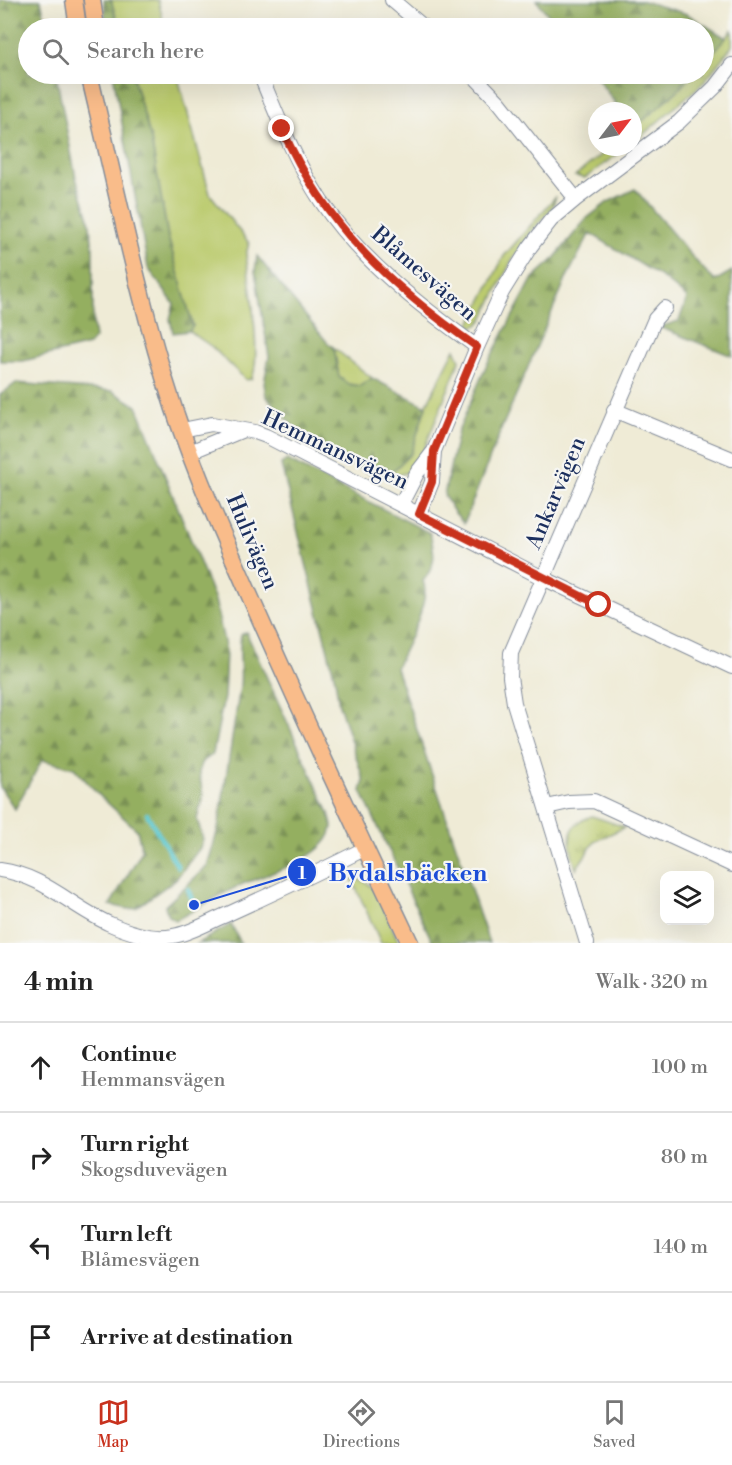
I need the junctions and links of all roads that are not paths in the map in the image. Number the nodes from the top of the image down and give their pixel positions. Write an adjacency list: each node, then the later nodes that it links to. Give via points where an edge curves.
1 (74, 0): 4 (main road)
2 (92, 0): 5 (main road)
3 (392, 0): 6 (street)
4 (77, 18)
5 (95, 18)
6 (413, 18)
7 (732, 66): 13 (street, via 679,122)
8 (91, 84): 12 (main road, Hulivägen)
9 (101, 84): 12 (main road, Hulivägen)
10 (264, 84): 15 (street, Blåmesvägen, via 292,149 329,211 395,284)
11 (481, 84): 13 (street)
12 (105, 140): 17 (main road, Hulivägen, via 139,291)
13 (576, 199): 15 (street, via 551,220 530,247 502,292)
14 (665, 308): 16 (street, Ankarvägen, via 655,319)
15 (477, 347): 19 (street)
16 (614, 410): 21 (street); 24 (street, Ankarvägen)
17 (182, 430): 18 (street, Hemmansvägen, via 212,424); 20 (main road, Hulivägen)
18 (243, 430): 20 (street, Hemmansvägen); 22 (street, Hemmansvägen, via 266,436)
19 (434, 451): 22 (street); 23 (street, via 432,482)
20 (190, 452): 27 (main road, Hulivägen, via 228,547)
21 (732, 459)
22 (401, 504): 23 (street, Hemmansvägen)
23 (419, 514): 24 (street, Hemmansvägen)
24 (543, 578): 25 (street, Hemmansvägen); 26 (street, Ankarvägen, via 511,653 510,677 513,704)
25 (732, 667)
26 (547, 807): 28 (street, via 594,801); 31 (street, Ankarvägen)
27 (364, 849): 29 (street, via 197,928 157,937 127,931 99,919 45,884); 30 (main road, Hulivägen)
28 (732, 865)
29 (0, 870)
30 (410, 943)
31 (587, 943)

